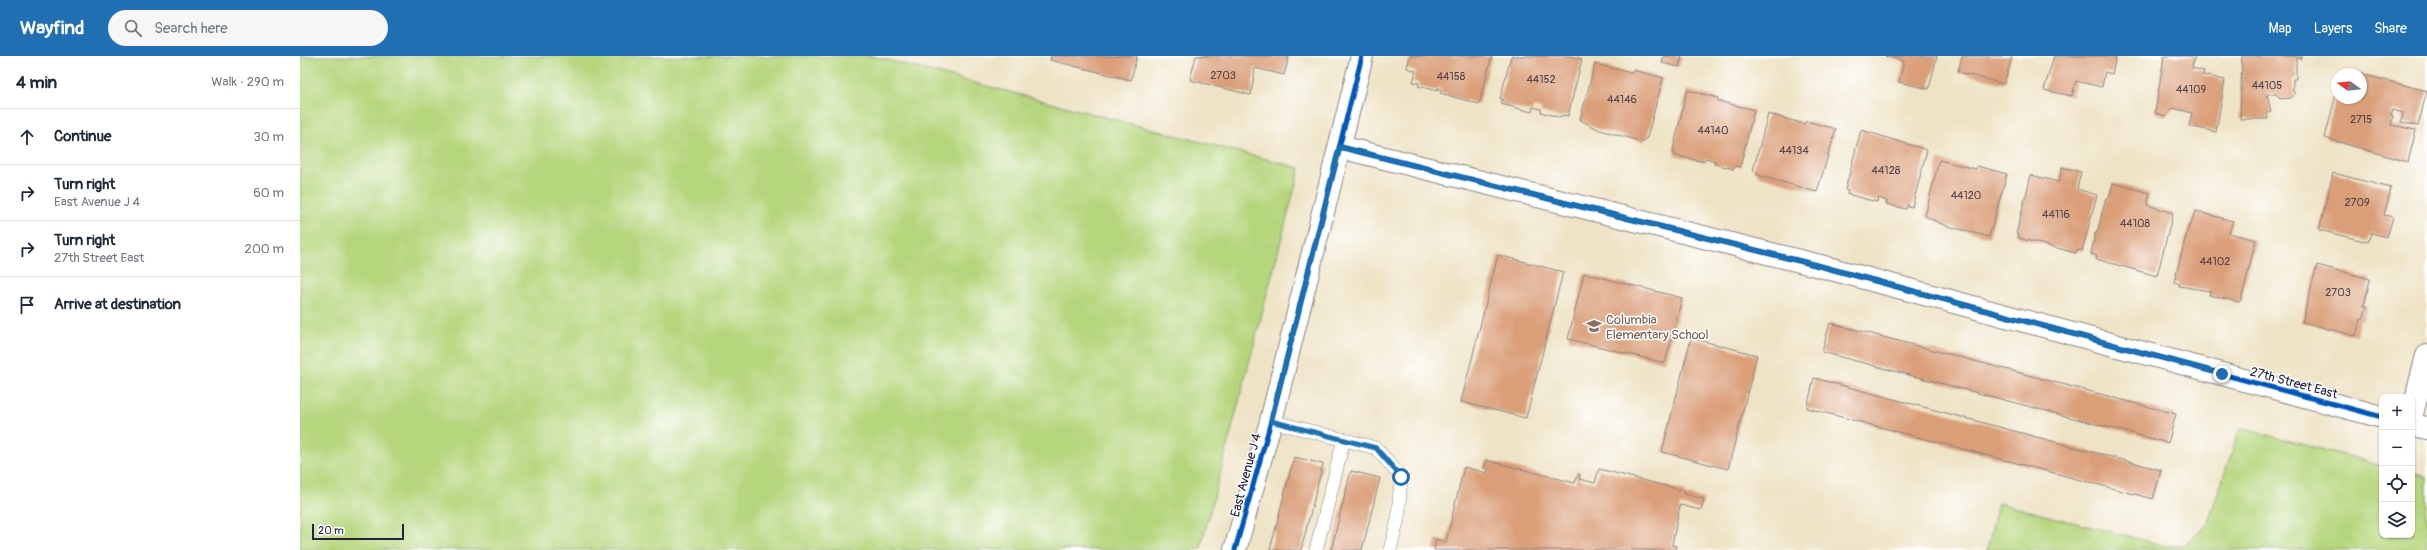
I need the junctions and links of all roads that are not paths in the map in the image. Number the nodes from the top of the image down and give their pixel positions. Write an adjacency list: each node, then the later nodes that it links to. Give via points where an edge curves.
1 (1362, 56): 2 (street, East Avenue J 4)
2 (1340, 147): 5 (street, 27th Street East, via 1820,266); 6 (street, East Avenue J 4)
3 (2427, 356): 4 (street)
4 (2415, 402)
5 (2379, 415)
6 (1271, 421): 9 (lane); 10 (street, East Avenue J 4)
7 (2415, 426): 8 (street)
8 (2427, 428)
9 (1344, 439): 11 (lane); 12 (lane, via 1376,448 1401,477 1398,519)
10 (1235, 550)
11 (1316, 550)
12 (1390, 550)

